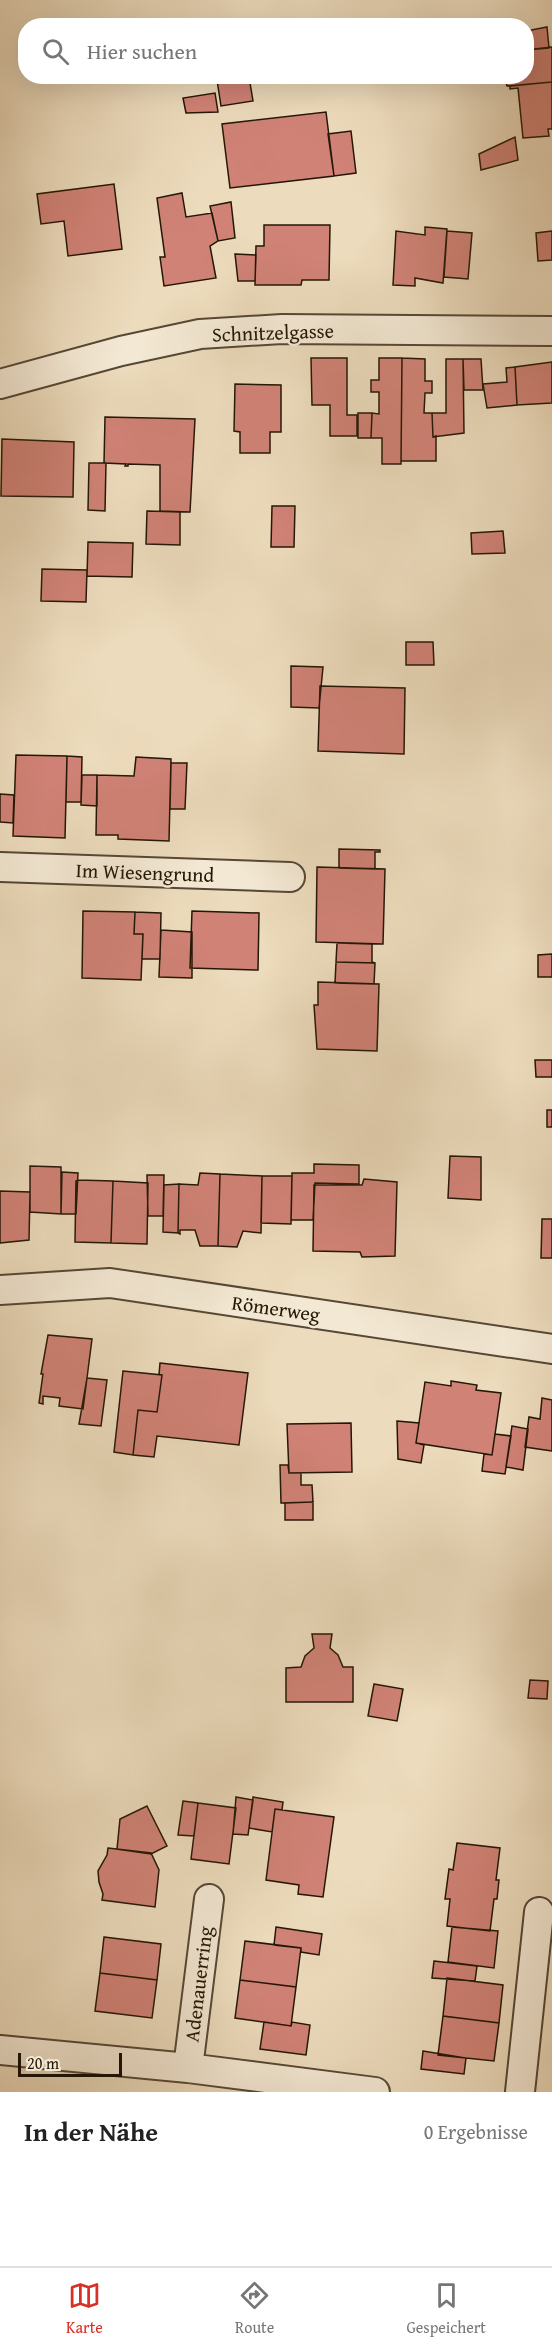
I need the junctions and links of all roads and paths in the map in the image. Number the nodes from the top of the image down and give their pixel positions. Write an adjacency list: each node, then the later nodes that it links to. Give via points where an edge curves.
1 (552, 331): 2 (street, Schnitzelgasse, via 282,329 200,334)
2 (0, 384)
3 (0, 867): 4 (street, Im Wiesengrund)
4 (290, 877)
5 (0, 1290): 6 (street, Römerweg, via 110,1283)
6 (552, 1348)
7 (209, 1899): 10 (street, Adenauerring)
8 (539, 1912): 12 (street)
9 (0, 2050): 10 (street, Adenauerring)
10 (188, 2068): 11 (street, Adenauerring)
11 (375, 2092)
12 (520, 2092)

